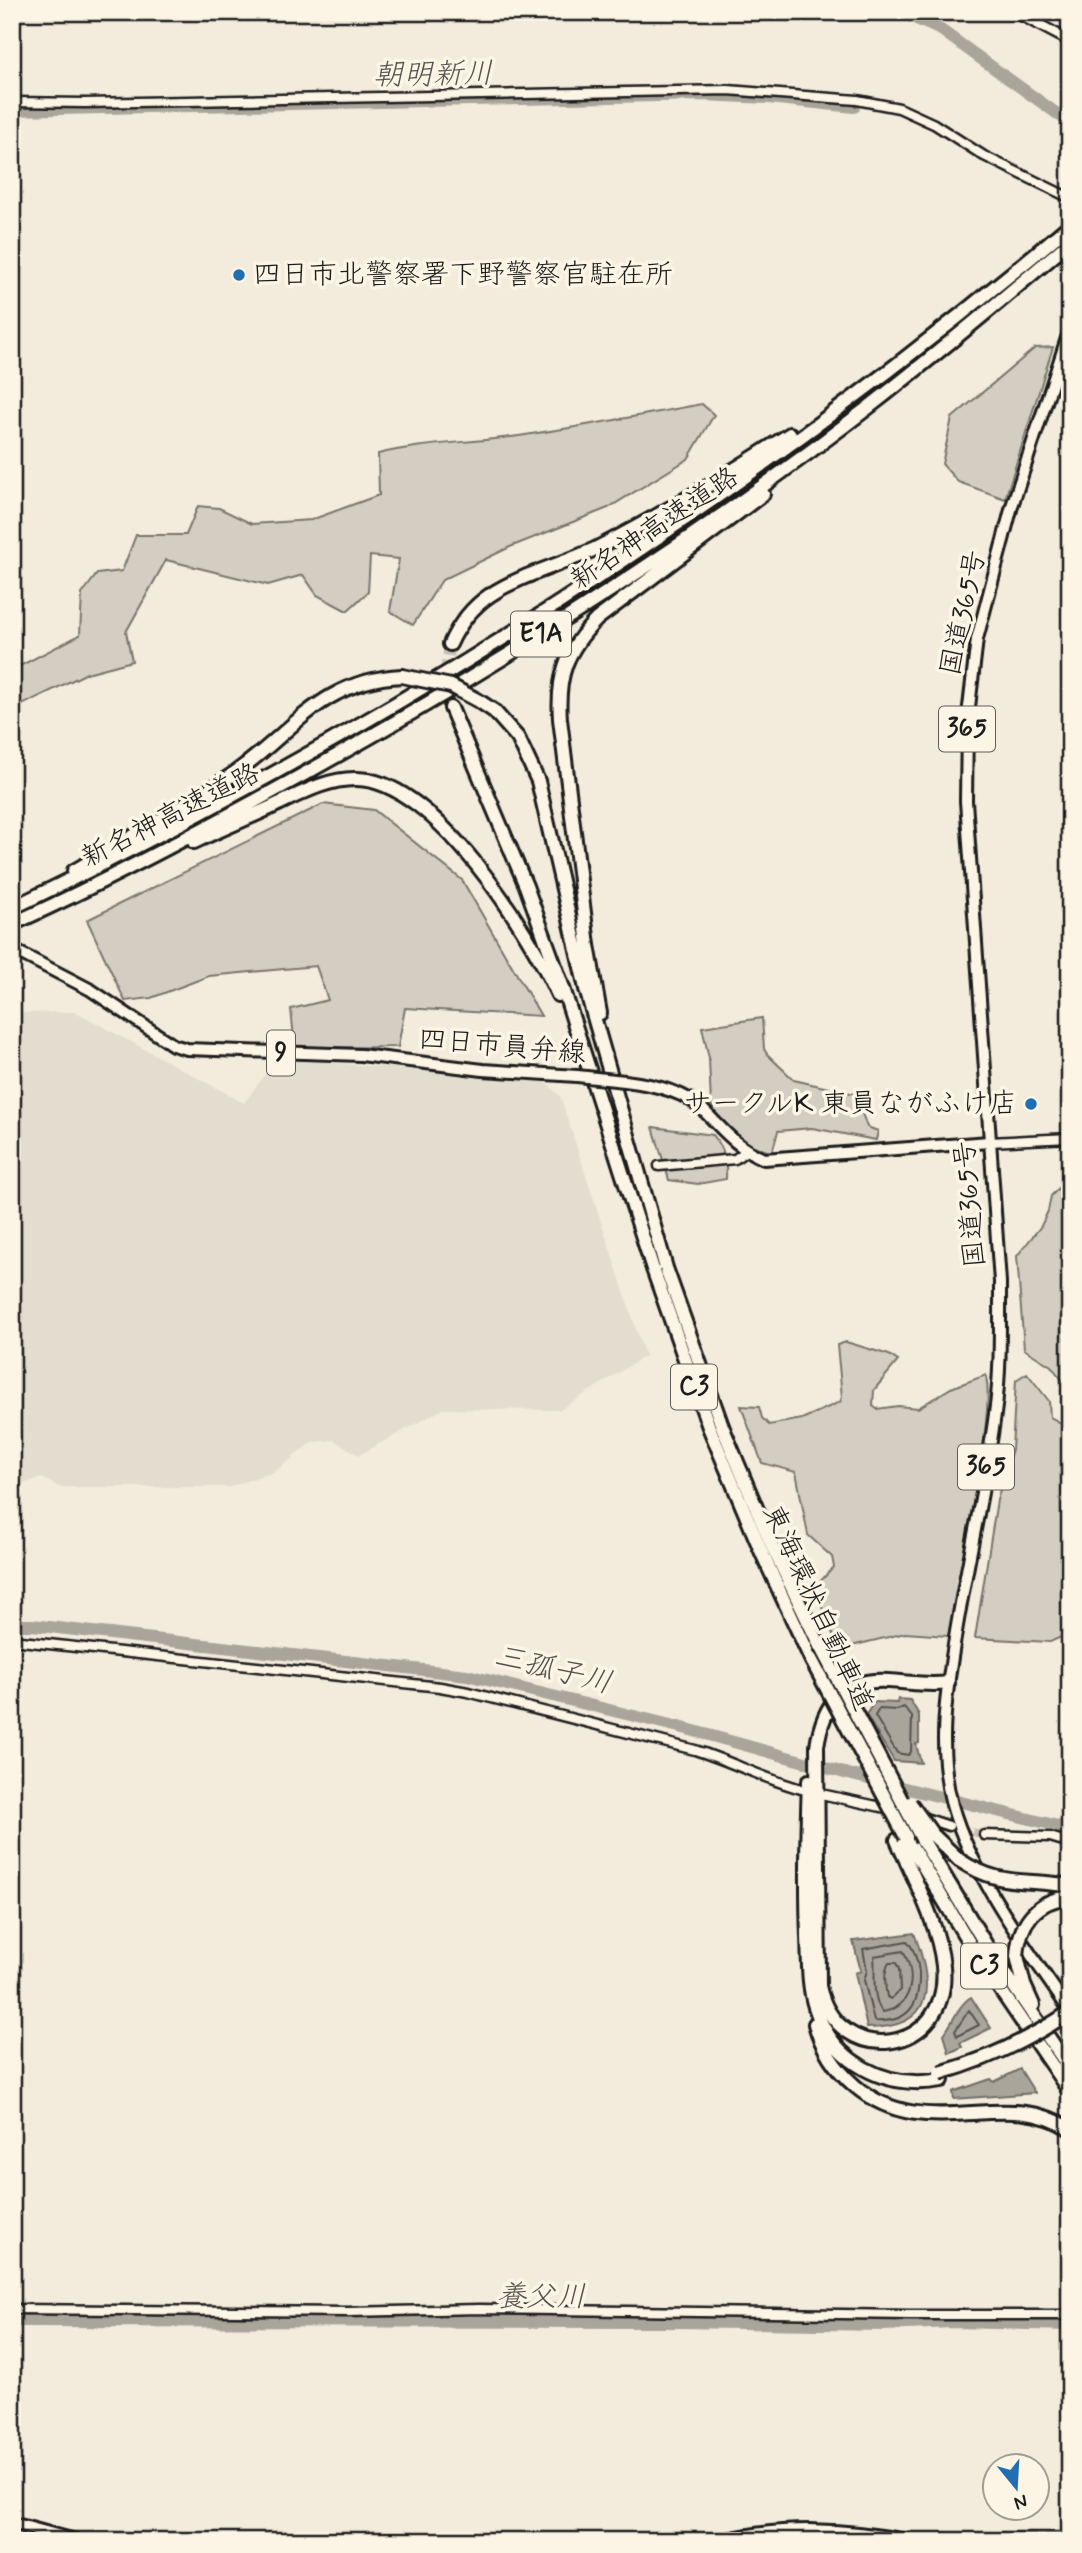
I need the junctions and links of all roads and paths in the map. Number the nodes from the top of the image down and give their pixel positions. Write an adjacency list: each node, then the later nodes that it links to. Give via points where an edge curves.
1 (1015, 12): 2 (main road)
2 (1070, 41)
3 (12, 102): 4 (street, via 728,90 857,100 917,115 984,156)
4 (1070, 198)
5 (1070, 225): 7 (highway, 新名神高速道路 / E1A)
6 (1070, 242): 7 (highway, 新名神高速道路 / E1A)
7 (1017, 278): 9 (highway, 新名神高速道路 / E1A); 10 (highway, 新名神高速道路 / E1A)
8 (1070, 329): 19 (main road, 国道365号 / 365, via 1012,506 977,639 967,724 966,801)
9 (941, 330): 11 (highway, via 703,490 593,549 489,596 466,617); 13 (highway, 新名神高速道路 / E1A, via 768,460 494,644 204,813)
10 (870, 406): 14 (highway, 新名神高速道路 / E1A, via 684,540 496,663 247,805); 16 (highway, via 741,512 597,620 575,644 563,671 559,711 578,872)
11 (450, 644)
12 (451, 708): 17 (highway, via 526,886)
13 (12, 906): 16 (highway, bridge, via 224,781 320,701 351,685 402,676 444,684 494,711 517,738 538,781)
14 (16, 923): 17 (highway, via 311,789 350,779 384,784 410,798 453,838 508,909 552,983)
15 (12, 949): 20 (main road, 四日市員弁線 / 9, bridge, via 91,990 173,1045 187,1049 361,1055 625,1081 683,1096)
16 (617, 1103): 28 (highway, 東海環状自動車道 / C3, bridge, via 690,1339 773,1548 851,1707)
17 (602, 1106): 29 (highway, 東海環状自動車道 / C3, bridge, via 709,1427 810,1659)
18 (1070, 1138): 19 (street)
19 (989, 1142): 20 (main road, 四日市員弁線 / 9, via 764,1159); 23 (main road, 国道365号 / 365, via 1000,1282 996,1412)
20 (746, 1151): 21 (street, via 735,1159)
21 (659, 1166)
22 (12, 1640): 24 (street, via 468,1692 695,1750 758,1777)
23 (947, 1683): 24 (highway, via 860,1684 835,1699 824,1714 813,1746); 34 (main road, 国道365号 / 365, via 943,1739 948,1789 961,1832 978,1868)
24 (810, 1783): 33 (highway, via 807,1894)
25 (821, 1794): 26 (street, via 897,1809)
26 (949, 1826)
27 (984, 1835): 30 (street, via 1050,1837)
28 (927, 1837): 31 (highway, bridge, via 959,1860 1001,1880); 37 (highway, C3, via 986,1945)
29 (902, 1838): 33 (highway, via 940,1947 944,1980 937,2008 914,2034 879,2042 845,2030); 39 (highway, C3)
30 (1070, 1843)
31 (1070, 1886)
32 (1070, 1897): 36 (highway, bridge, via 1049,1900 1033,1912 1021,1932 1017,1956 1030,1998)
33 (816, 1996): 38 (highway, via 826,2031 857,2064 894,2081 909,2083); 40 (highway, via 818,2034 830,2058 848,2081 883,2105 928,2116 1022,2113)
34 (1070, 2011): 38 (highway, bridge, via 1003,2049)
35 (1070, 2022): 38 (highway, via 1008,2056)
36 (1070, 2062)
37 (1070, 2069)
38 (941, 2076)
39 (1070, 2092)
40 (1068, 2128)
41 (12, 2309): 42 (street)
42 (1070, 2315)
43 (12, 2523): 44 (main road)
44 (79, 2541)
45 (718, 2541): 46 (main road, via 804,2529)
46 (912, 2541)

